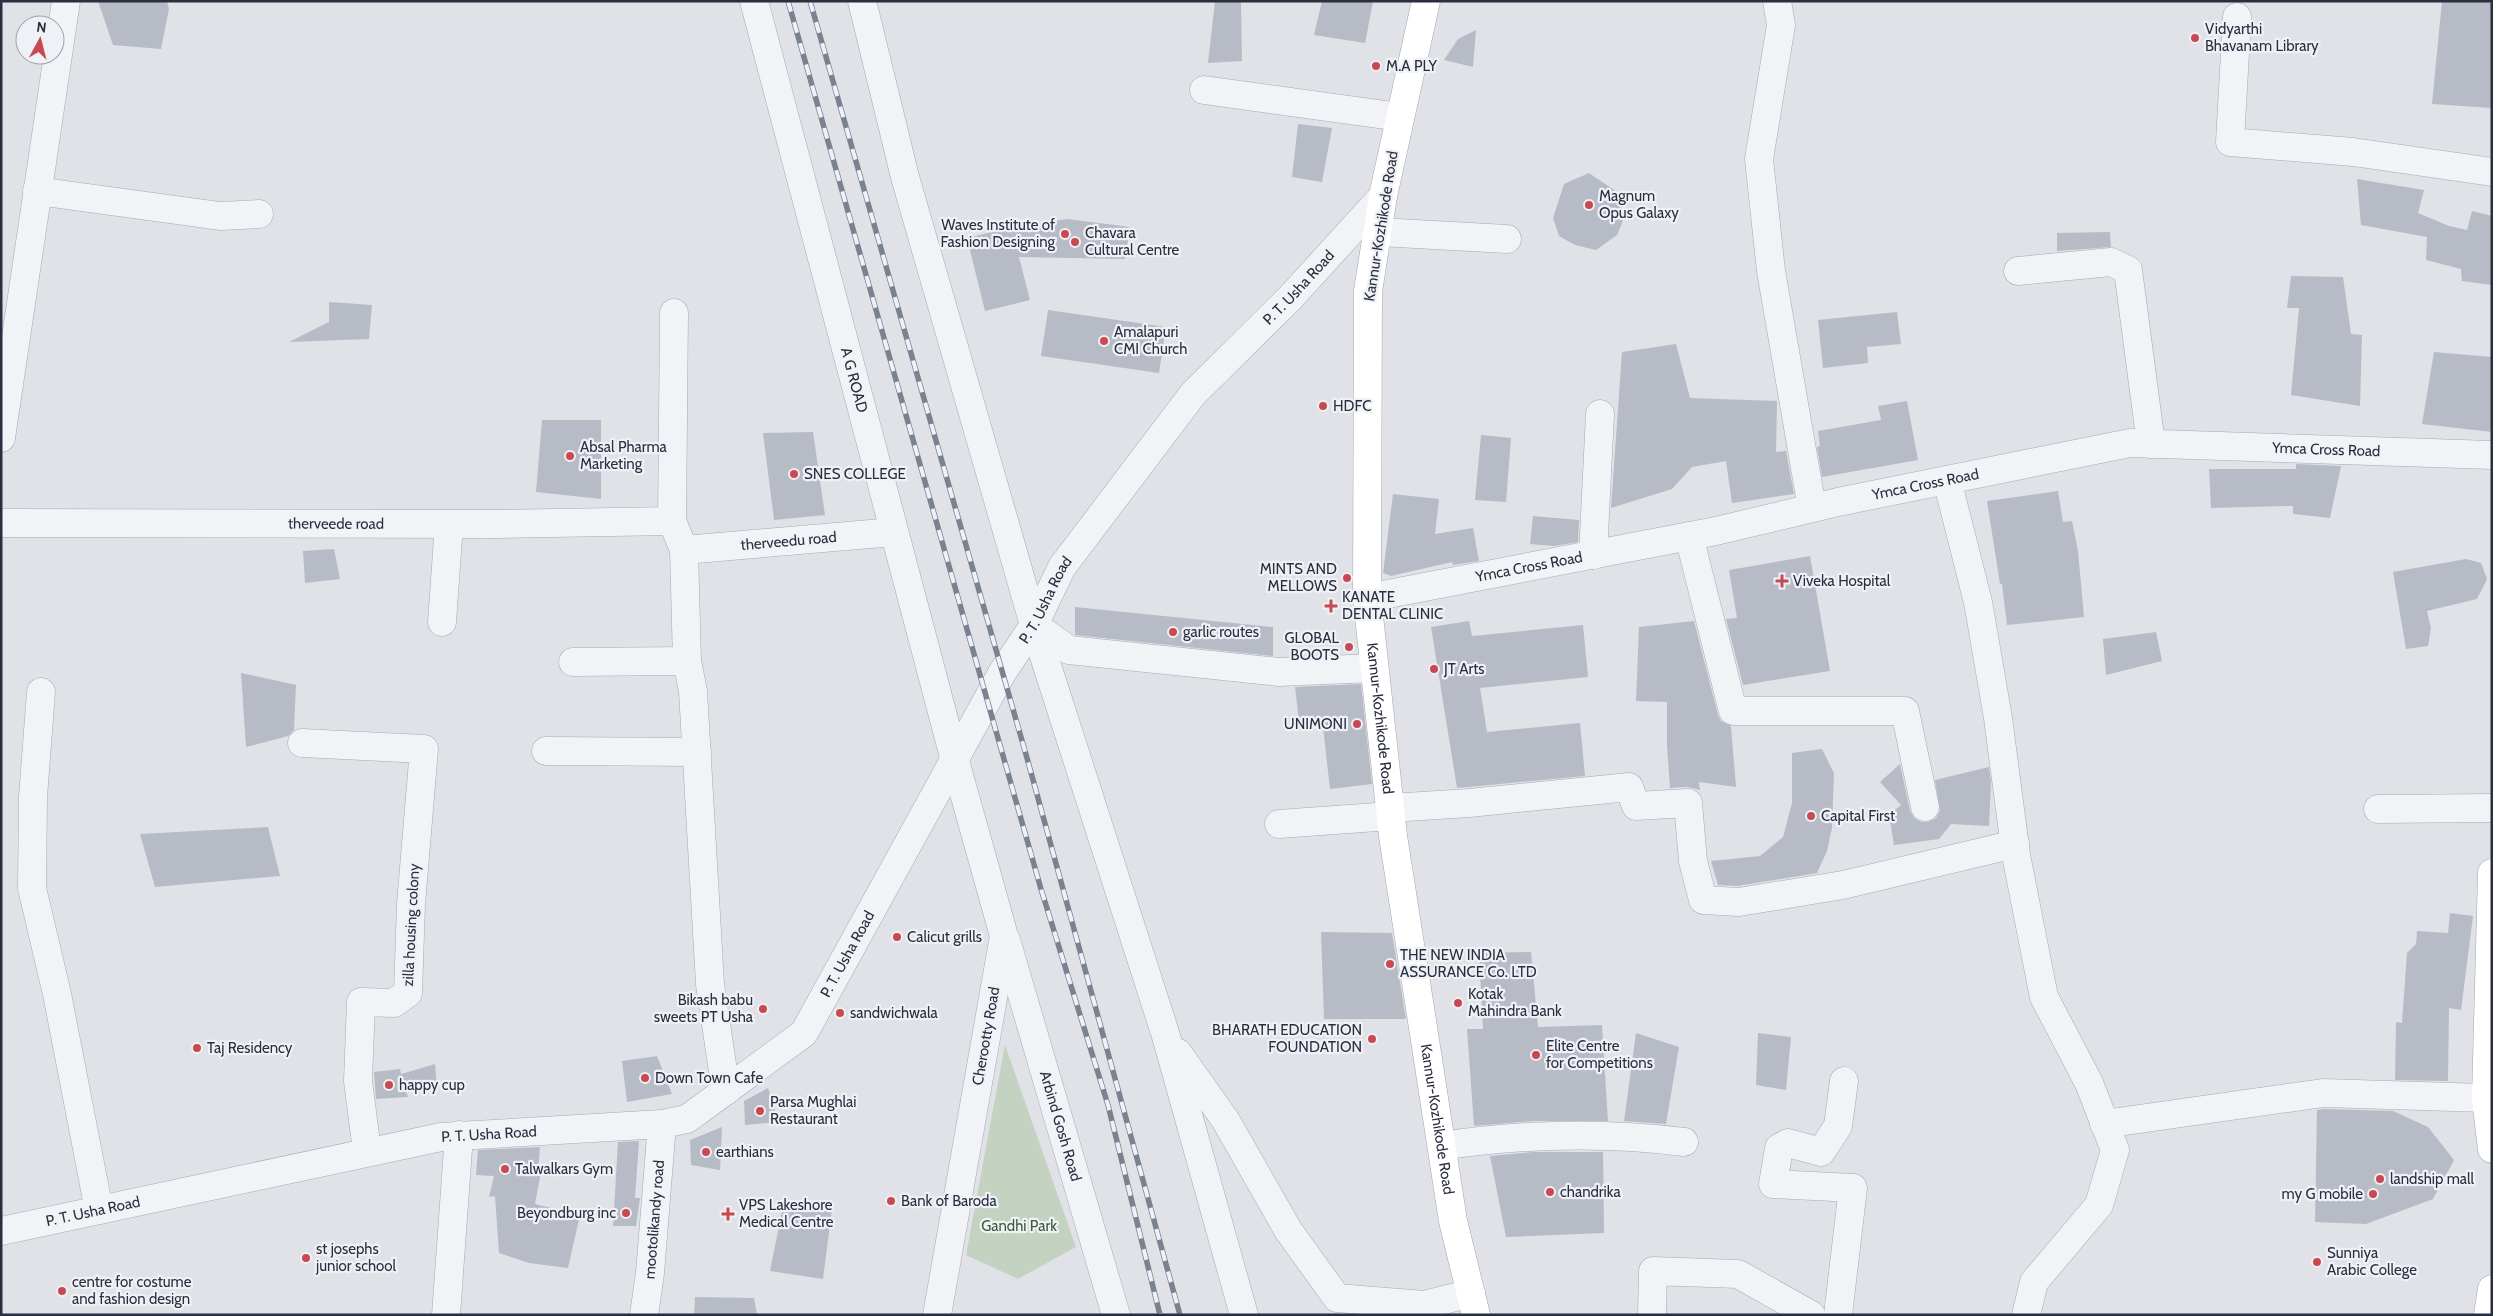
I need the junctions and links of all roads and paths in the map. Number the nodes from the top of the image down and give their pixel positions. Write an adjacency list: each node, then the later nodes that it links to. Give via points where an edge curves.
1 (66, 1): 10 (street)
2 (754, 1): 26 (street, A G ROAD)
3 (862, 1): 32 (street, via 905,177)
4 (1426, 1): 8 (main road, Kannur-Kozhikode Road)
5 (1777, 1): 22 (street, via 1781,25 1759,159 1771,271)
6 (2237, 17): 9 (street, via 2230,142 2353,152)
7 (1204, 90): 8 (street)
8 (1400, 117): 11 (main road, Kannur-Kozhikode Road)
9 (2492, 172)
10 (37, 191): 12 (street, via 220,216); 18 (street)
11 (1383, 196): 13 (main road, Kannur-Kozhikode Road); 32 (street, P. T. Usha Road, via 1290,298 1193,394 1062,567)
12 (258, 214)
13 (1379, 232): 14 (street); 30 (main road, Kannur-Kozhikode Road, via 1368,292)
14 (1507, 239)
15 (2018, 271): 19 (street, via 2111,262 2128,270)
16 (674, 313): 23 (street)
17 (1600, 414): 29 (street)
18 (1, 438)
19 (2151, 444): 20 (street, Ymca Cross Road); 21 (street, Ymca Cross Road, via 2130,443)
20 (2492, 455)
21 (1947, 480): 22 (street, Ymca Cross Road); 46 (street, via 1978,602)
22 (1812, 508): 27 (street, Ymca Cross Road)
23 (672, 521): 25 (street, therveede road); 28 (street)
24 (1, 523): 25 (street, therveede road)
25 (450, 524): 31 (street)
26 (894, 532): 28 (street, therveedu road); 40 (street, A G ROAD)
27 (1689, 536): 29 (street, Ymca Cross Road); 41 (street, via 1734,711 1905,710)
28 (684, 550): 33 (street)
29 (1592, 555): 30 (street, Ymca Cross Road)
30 (1367, 598): 35 (main road, Kannur-Kozhikode Road)
31 (442, 622)
32 (1034, 625): 35 (street, via 1069,650 1279,672); 40 (street, P. T. Usha Road, via 1002,673); 49 (street)
33 (687, 661): 34 (street); 39 (street, via 693,691)
34 (573, 662)
35 (1374, 668): 44 (main road, Kannur-Kozhikode Road)
36 (41, 692): 60 (street, via 33,797 32,888 57,994)
37 (302, 743): 59 (street, zilla housing colony, via 424,749 411,904 408,994 394,1003 361,1002 358,1081)
38 (546, 752): 39 (street)
39 (697, 752): 51 (street, via 710,984)
40 (954, 761): 48 (street, Cherootty Road); 51 (street, P. T. Usha Road, via 804,1033)
41 (1924, 807)
42 (2492, 808): 43 (street)
43 (2378, 809)
44 (1391, 812): 45 (street); 46 (street, via 1629,787 1636,806 1688,803 1692,862 1703,900 1739,902 1844,886); 57 (main road, Kannur-Kozhikode Road)
45 (1279, 824)
46 (2015, 844): 54 (street, via 2044,997 2089,1083)
47 (2492, 873): 52 (main road)
48 (1004, 936): 66 (street, Cherootty Road); 67 (street, Arbind Gosh Road)
49 (1166, 1036): 63 (street, via 1226,1121 1288,1230 1337,1298 1424,1305); 68 (street)
50 (1844, 1081): 71 (street, via 1838,1126 1821,1152 1788,1143 1779,1148 1773,1184 1853,1188)
51 (726, 1091): 53 (street, P. T. Usha Road, via 687,1119)
52 (2488, 1092): 54 (street, via 2323,1093); 58 (main road)
53 (662, 1124): 55 (street, P. T. Usha Road); 65 (street, mootolikandy road)
54 (2104, 1124): 72 (street, via 2115,1150 2098,1205 2034,1282)
55 (458, 1135): 59 (street, P. T. Usha Road); 64 (street)
56 (1684, 1142): 57 (street, via 1637,1136 1491,1139)
57 (1442, 1146): 63 (main road, Kannur-Kozhikode Road, via 1454,1221)
58 (2492, 1149)
59 (367, 1151): 60 (street, P. T. Usha Road)
60 (99, 1210): 61 (street, P. T. Usha Road)
61 (1, 1231)
62 (2492, 1288): 73 (main road)
63 (1473, 1304)
64 (446, 1315)
65 (644, 1315)
66 (937, 1315)
67 (1116, 1315)
68 (1244, 1315)
69 (1652, 1315): 70 (street, via 1653,1272 1738,1274)
70 (1811, 1315)
71 (1838, 1315)
72 (2026, 1315)
73 (2488, 1315)

